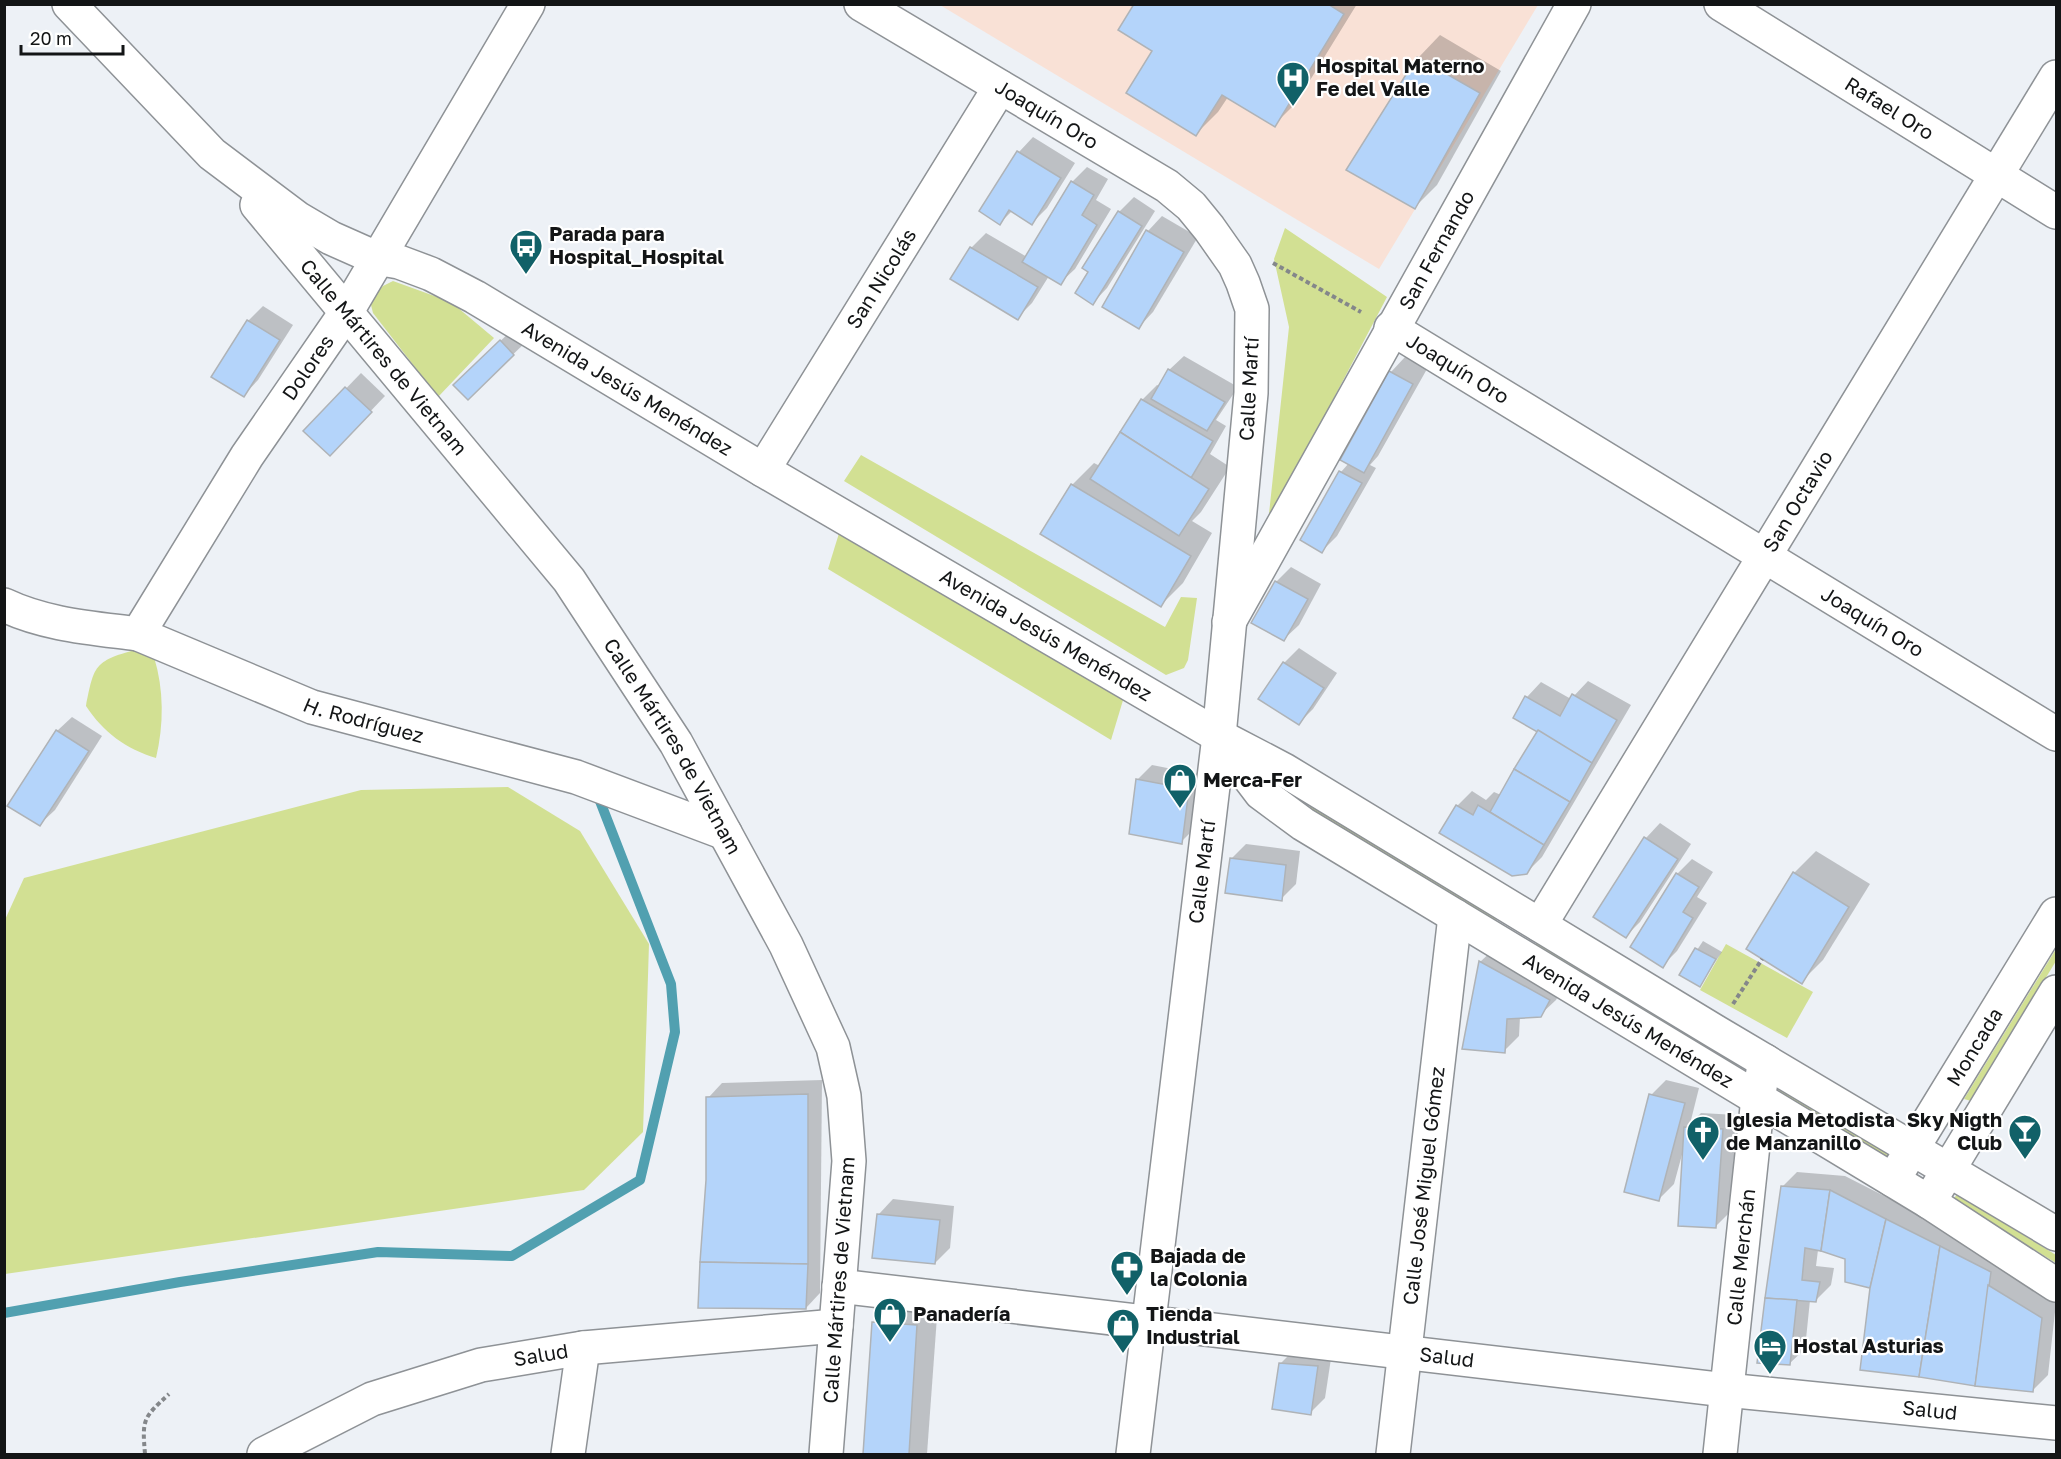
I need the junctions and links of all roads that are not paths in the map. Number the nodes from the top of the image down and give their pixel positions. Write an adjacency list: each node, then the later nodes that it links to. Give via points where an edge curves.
1 (69, 4): 8 (street, Avenida Jesús Menéndez)
2 (528, 4): 12 (street, Dolores)
3 (861, 4): 7 (street, Joaquín Oro)
4 (1574, 4): 14 (street, San Fernando)
5 (1721, 4): 9 (street, Rafael Oro)
6 (2056, 77): 9 (street, San Octavio)
7 (1000, 87): 11 (street, Joaquín Oro, via 1167,186); 15 (street, San Nicolás)
8 (212, 154): 12 (street, Avenida Jesús Menéndez, via 297,218); 13 (street, Calle Mártires de Vietnam)
9 (1997, 176): 10 (street, Rafael Oro); 16 (street, San Octavio)
10 (2056, 212)
11 (1209, 228): 18 (street, Calle Martí, via 1235,266 1252,309 1251,393)
12 (376, 258): 13 (street, Dolores); 15 (street, Avenida Jesús Menéndez, via 431,274 475,297)
13 (346, 311): 19 (street, Dolores, via 247,456); 22 (street, Calle Mártires de Vietnam, via 568,580 676,743)
14 (1391, 328): 16 (street, Joaquín Oro); 18 (street, San Fernando)
15 (763, 470): 21 (street, Avenida Jesús Menéndez)
16 (1765, 556): 20 (street, Joaquín Oro); 25 (street, San Octavio)
17 (4, 605): 19 (street, H. Rodríguez, via 30,617)
18 (1229, 622): 21 (street, Calle Martí)
19 (138, 634): 22 (street, H. Rodríguez, via 312,707 576,777)
20 (2056, 734)
21 (1219, 736): 24 (street, Avenida Jesús Menéndez, via 1261,793 1303,824); 25 (street, Avenida Jesús Menéndez, via 1284,770); 36 (street, Calle Martí)
22 (725, 833): 35 (street, Calle Mártires de Vietnam, via 786,945 833,1047 844,1096 849,1161)
23 (2056, 914): 29 (street, Moncada)
24 (1455, 916): 28 (street, Avenida Jesús Menéndez); 39 (street, Calle José Miguel Gómez)
25 (1540, 925): 27 (street, Avenida Jesús Menéndez)
26 (2056, 992): 30 (street, Moncada)
27 (1765, 1061): 28 (street, Calle Merchán); 29 (street, Avenida Jesús Menéndez)
28 (1758, 1098): 31 (street, Avenida Jesús Menéndez); 40 (street, Calle Merchán)
29 (1913, 1146): 30 (street, Avenida Jesús Menéndez); 31 (street, Moncada)
30 (1950, 1168): 32 (street, Moncada); 33 (street, Avenida Jesús Menéndez)
31 (1893, 1180): 32 (street, Avenida Jesús Menéndez)
32 (1929, 1202): 34 (street, Avenida Jesús Menéndez)
33 (2056, 1234)
34 (2056, 1285)
35 (839, 1286): 36 (street, Salud); 37 (street, Calle Mártires de Vietnam)
36 (1148, 1322): 39 (street, Salud); 45 (street, Calle Martí)
37 (836, 1326): 38 (street, Salud); 44 (street, Calle Mártires de Vietnam)
38 (583, 1348): 42 (street, Salud, via 481,1365 372,1399); 43 (street)
39 (1404, 1352): 40 (street, Salud); 46 (street, Calle José Miguel Gómez)
40 (1726, 1390): 41 (street, Salud); 47 (street, Calle Merchán)
41 (2056, 1423)
42 (264, 1455)
43 (568, 1455)
44 (826, 1455)
45 (1133, 1455)
46 (1393, 1455)
47 (1720, 1455)

